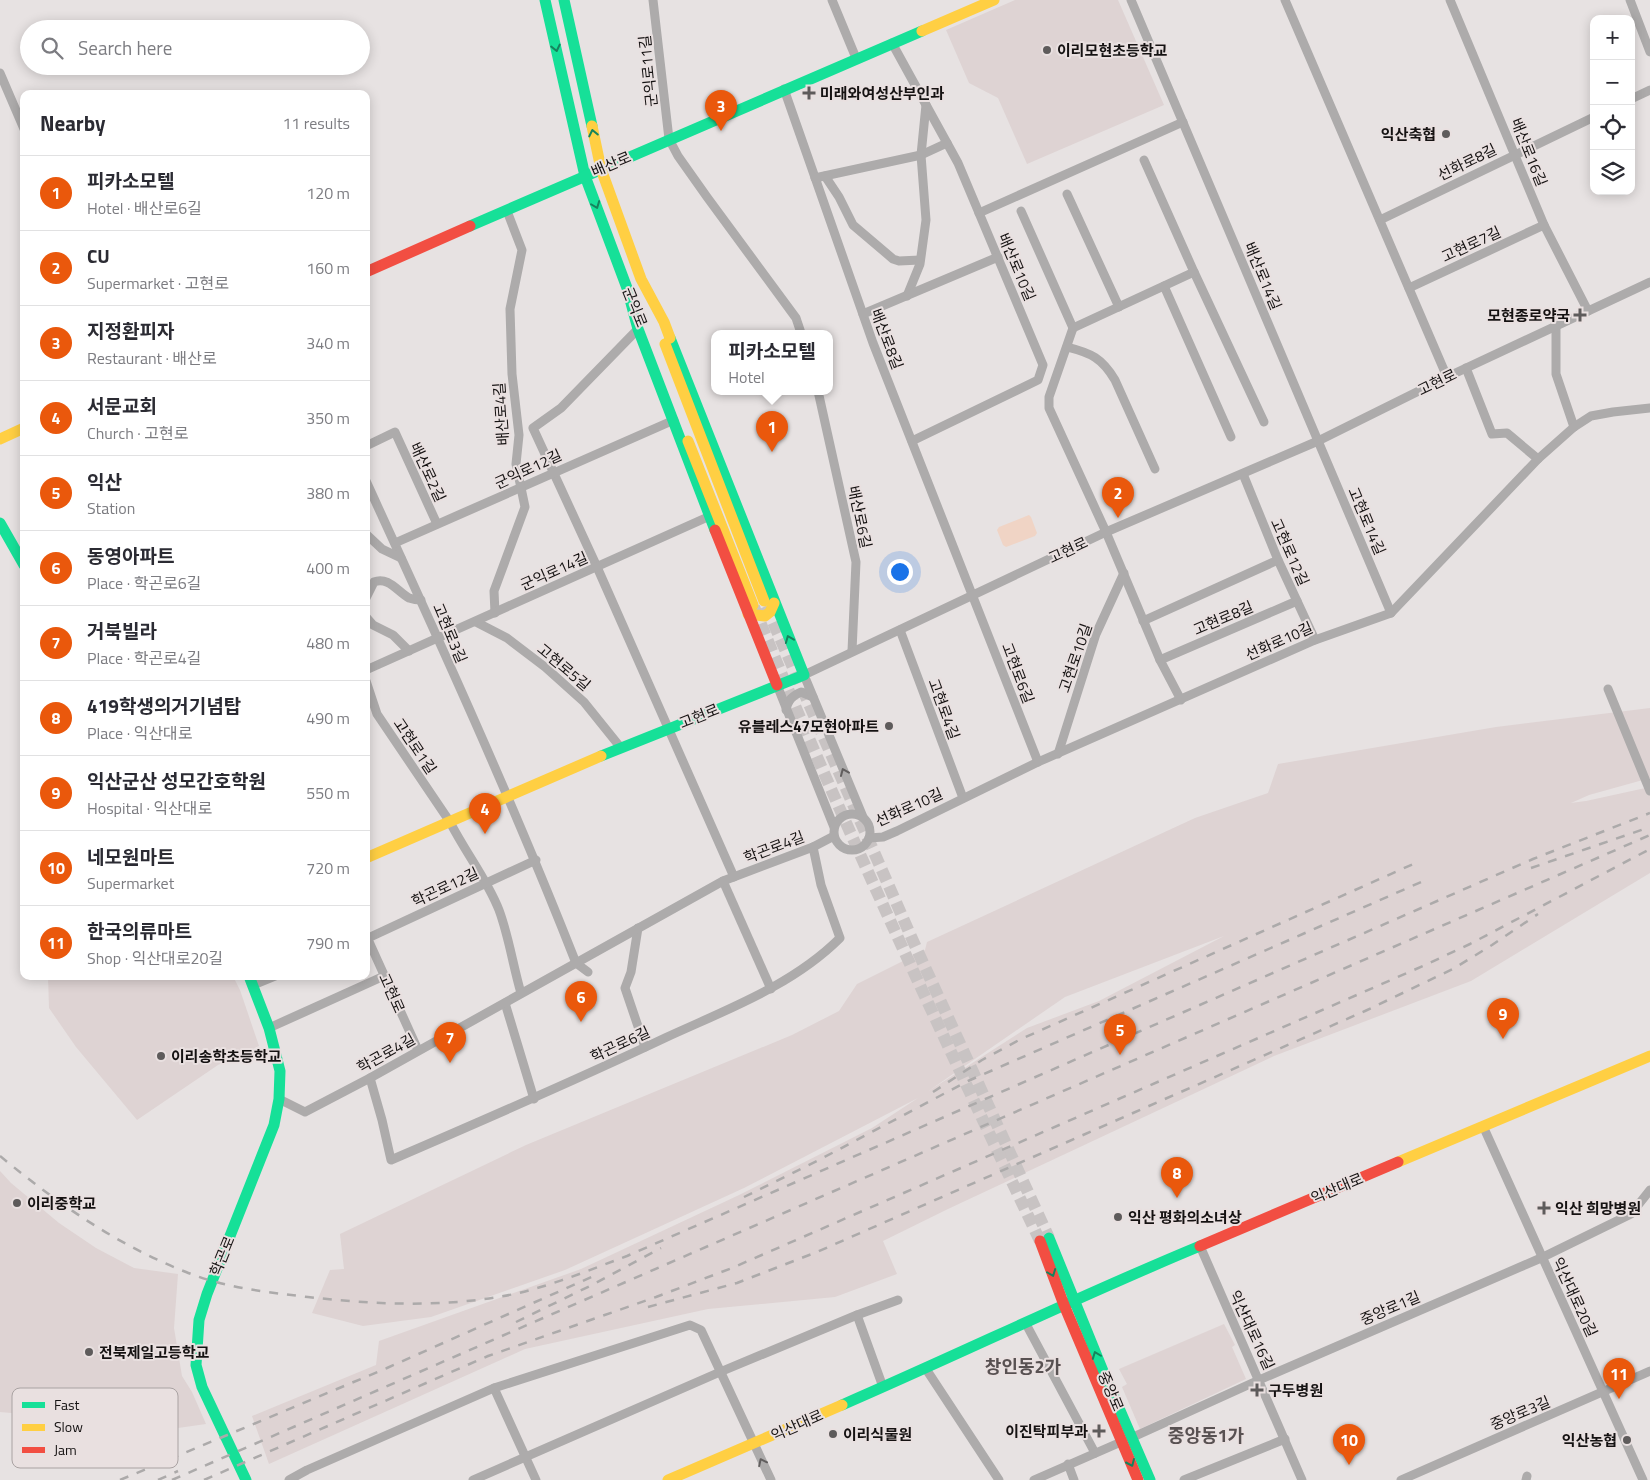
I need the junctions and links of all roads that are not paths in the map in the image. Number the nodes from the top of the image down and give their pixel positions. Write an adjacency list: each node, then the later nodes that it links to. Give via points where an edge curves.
1 (545, 0): 27 (street, 군익로, one-way to 27)
2 (564, 0): 26 (street, 군익로, one-way to 2)
3 (654, 0): 21 (street, 군익로11길)
4 (832, 0): 12 (street)
5 (994, 0): 10 (street, 배산로)
6 (1131, 0): 20 (street, 배산로14길)
7 (1285, 0): 33 (street)
8 (1450, 0): 23 (street, 배산로16길)
9 (1630, 0): 11 (street)
10 (892, 43): 12 (street, 배산로); 17 (street, 배산로10길)
11 (1650, 52)
12 (856, 58): 14 (street, 배산로)
13 (0, 72): 18 (street)
14 (784, 89): 21 (street, 배산로); 28 (street, 배산로8길)
15 (1650, 90): 16 (street)
16 (1635, 97)
17 (926, 105): 22 (street, 배산로10길); 24 (street)
18 (20, 119)
19 (1590, 119): 23 (street, 선화로8길)
20 (1183, 122): 32 (street); 64 (street, 배산로14길)
21 (669, 139): 26 (street, 배산로); 50 (street, via 707,197 796,318)
22 (947, 143): 24 (street); 32 (street, 배산로10길)
23 (1514, 154): 33 (street, 선화로8길); 34 (street, 배산로16길)
24 (921, 155): 28 (street); 36 (street, via 926,220)
25 (1144, 160): 38 (street)
26 (601, 169): 27 (street, 배산로); 87 (street, 군익로, via 641,279 664,322)
27 (585, 176): 30 (street, 배산로); 41 (street, 군익로, one-way to 41)
28 (820, 177): 36 (street, via 839,197 853,225 893,259); 46 (street, 배산로8길)
29 (1067, 194): 44 (street)
30 (507, 211): 37 (street, 배산로); 70 (street, 배산로4길, via 522,250 510,309 512,374 519,435 516,464)
31 (1021, 211): 48 (street)
32 (979, 213): 35 (street, 배산로10길)
33 (1380, 220): 42 (street)
34 (1544, 225): 42 (street, 고현로7길); 45 (street, 배산로16길)
35 (998, 257): 43 (street); 63 (street, 배산로10길, via 1043,365 1038,380)
36 (920, 260): 43 (street)
37 (370, 270)
38 (1194, 272): 40 (street); 57 (street)
39 (1650, 282): 45 (street, 고현로)
40 (1164, 286): 44 (street); 61 (street)
41 (627, 288): 49 (street); 87 (street, 군익로)
42 (1409, 288): 53 (street)
43 (907, 296): 46 (street)
44 (1119, 307): 48 (street)
45 (1588, 311): 47 (street, 고현로)
46 (863, 314): 63 (street, 배산로8길)
47 (1556, 326): 52 (street, 고현로); 58 (street, via 1556,374)
48 (1073, 328): 51 (street)
49 (638, 329): 56 (street); 59 (street, 군익로, via 561,408)
50 (800, 330)
51 (1067, 347): 67 (street, via 1085,352 1107,367); 75 (street, via 1049,397 1049,408)
52 (1466, 368): 53 (street, 고현로); 66 (street, 고현로, via 1492,434 1508,432)
53 (1447, 377): 64 (street, 고현로)
54 (819, 395): 97 (street, 배산로6길, via 856,562)
55 (1650, 408): 58 (street, 선화로10길, via 1591,416)
56 (674, 420): 68 (street, 군익로12길); 72 (street)
57 (1264, 422)
58 (1574, 426): 66 (street, 선화로10길)
59 (533, 428): 68 (street, 고현로)
60 (20, 430): 62 (street)
61 (1231, 437)
62 (0, 439)
63 (912, 441): 84 (street, 배산로8길)
64 (1318, 441): 69 (street, 고현로); 89 (street, 고현로14길)
65 (370, 444): 74 (street, 배산로2길, via 395,432)
66 (1538, 459): 89 (street, 선화로10길)
67 (1155, 469)
68 (553, 472): 70 (street, 군익로12길); 81 (street, 고현로)
69 (1242, 474): 75 (street, 고현로); 80 (street, 고현로12길)
70 (520, 488): 74 (street, 군익로12길); 88 (street, 배산로4길, via 525,506 494,591)
71 (370, 490): 77 (street, 고현로3길)
72 (710, 516): 81 (street, 군익로14길); 87 (street)
73 (0, 523): 79 (street)
74 (437, 524): 77 (street, 군익로12길)
75 (1106, 532): 82 (street); 84 (street, 고현로)
76 (370, 538): 78 (street, via 382,549)
77 (395, 543): 78 (street, 고현로3길)
78 (402, 558): 85 (street, 고현로3길)
79 (20, 559)
80 (1278, 560): 86 (street, 고현로12길); 90 (street, 고현로8길)
81 (597, 567): 88 (street, 군익로14길); 107 (street, 고현로)
82 (1124, 573): 90 (street); 109 (street, 고현로10길, via 1096,634)
83 (370, 590): 85 (street, via 378,580 389,583 410,598)
84 (972, 595): 93 (street, 고현로); 110 (street, 고현로6길)
85 (421, 600): 94 (street, 고현로3길)
86 (1297, 601): 95 (street, 고현로12길); 98 (street, 고현로8길)
87 (760, 606): 100 (street, one-way to 87); 101 (street)
88 (495, 613): 92 (street, 군익로14길)
89 (1391, 613): 95 (street, 선화로10길)
90 (1144, 621): 98 (street)
91 (370, 622): 96 (street, via 393,635)
92 (476, 622): 94 (street, 군익로14길); 108 (street, 고현로5길, via 507,638 545,667 584,702)
93 (900, 630): 97 (street, 고현로); 113 (street, 고현로4길)
94 (436, 638): 96 (street, 군익로14길); 112 (street, 고현로3길)
95 (1314, 640): 105 (street, 선화로10길)
96 (409, 650): 99 (street, 군익로14길)
97 (852, 651): 100 (street, 고현로)
98 (1160, 660): 105 (street)
99 (370, 668)
100 (804, 674): 101 (street, 고현로); 104 (street)
101 (777, 685): 106 (street); 107 (street, 고현로)
102 (1608, 689): 111 (street)
103 (370, 693): 115 (street, 고현로1길, via 377,714)
104 (813, 697): 106 (street, via 801,692 793,695); 114 (street, one-way to 104)
105 (1181, 700): 109 (street, 선화로10길)
106 (786, 710): 116 (street)
107 (669, 728): 108 (street, 고현로); 121 (street, 고현로)
108 (620, 748): 112 (street, 고현로)
109 (1058, 754): 110 (street, 선화로10길)
110 (1038, 762): 113 (street, 선화로10길)
111 (1650, 791)
112 (509, 796): 115 (street, 고현로); 120 (street)
113 (963, 798): 117 (street, 선화로10길, via 883,837)
114 (863, 817): 116 (street, via 857,814 840,817); 117 (street, via 870,826)
115 (450, 822): 119 (street, 고현로); 123 (street)
116 (834, 832): 117 (street, via 839,844 849,850 861,848); 118 (street, 학곤로4길)
117 (869, 838)
118 (813, 847): 121 (street, 학곤로4길); 131 (street, 학곤로6길, via 821,885 840,938 808,966)
119 (370, 856)
120 (536, 860): 123 (street, 학곤로12길); 127 (street)
121 (734, 877): 122 (street, 학곤로4길)
122 (723, 881): 124 (street, 학곤로4길); 131 (street)
123 (485, 883): 125 (street, 학곤로12길); 132 (street, via 499,911)
124 (638, 928): 127 (street, 학곤로4길); 135 (street, via 625,988)
125 (370, 936)
126 (370, 944): 129 (street, 고현로)
127 (576, 963): 128 (street); 132 (street, 학곤로4길)
128 (588, 972)
129 (384, 976): 134 (street); 136 (street, 고현로)
130 (251, 981): 134 (street, 학곤로)
131 (771, 989): 135 (street, 학곤로6길)
132 (521, 993): 133 (street, 학곤로4길)
133 (505, 1003): 136 (street, 학곤로4길); 140 (street)
134 (269, 1028): 139 (street, 학곤로, via 280,1071)
135 (645, 1047): 140 (street, 학곤로6길)
136 (418, 1050): 138 (street, 학곤로4길)
137 (1650, 1056): 141 (street, 익산대로)
138 (370, 1078): 139 (street, 학곤로4길, via 305,1112); 140 (street, 학곤로6길, via 391,1160)
139 (279, 1099): 164 (street, 학곤로, via 274,1125 199,1320 196,1365 202,1387)
140 (534, 1099)
141 (1483, 1126): 144 (street, 익산대로); 145 (street, 익산대로20길)
142 (1650, 1190): 145 (street, 중앙로1길, via 1631,1214)
143 (1045, 1239): 147 (street, 중앙로)
144 (1200, 1246): 147 (street, 익산대로); 153 (street, 익산대로16길)
145 (1541, 1258): 153 (street, 중앙로1길); 156 (street, 익산대로20길)
146 (898, 1300): 148 (street)
147 (1070, 1303): 149 (street, 익산대로); 158 (street, 중앙로)
148 (857, 1315): 152 (street); 154 (street)
149 (1026, 1324): 150 (street, 익산대로); 160 (street)
150 (926, 1369): 154 (street, 익산대로); 170 (street)
151 (1650, 1371): 156 (street, 중앙로3길)
152 (720, 1372): 155 (street, via 701,1330 690,1326); 159 (street); 161 (street)
153 (1259, 1380): 157 (street, 익산대로16길); 158 (street, 중앙로1길)
154 (884, 1387): 159 (street, 익산대로)
155 (494, 1388): 161 (street); 165 (street)
156 (1603, 1392): 177 (street, 중앙로3길); 178 (street, 익산대로20길)
157 (1285, 1439): 175 (street); 176 (street, 익산대로16길)
158 (1126, 1440): 160 (street); 173 (street, 중앙로, one-way to 173); 174 (street, 중앙로)
159 (753, 1444): 163 (street, 익산대로); 169 (street, one-way to 159)
160 (1095, 1453): 162 (street)
161 (526, 1457): 166 (street); 167 (street)
162 (1068, 1464): 171 (street); 172 (street)
163 (684, 1476): 168 (street, 익산대로)
164 (246, 1480)
165 (289, 1480)
166 (473, 1480)
167 (536, 1480)
168 (668, 1480)
169 (771, 1480)
170 (999, 1480)
171 (1034, 1480)
172 (1074, 1480)
173 (1138, 1480)
174 (1150, 1480)
175 (1184, 1480)
176 (1302, 1480)
177 (1401, 1480)
178 (1643, 1480)

